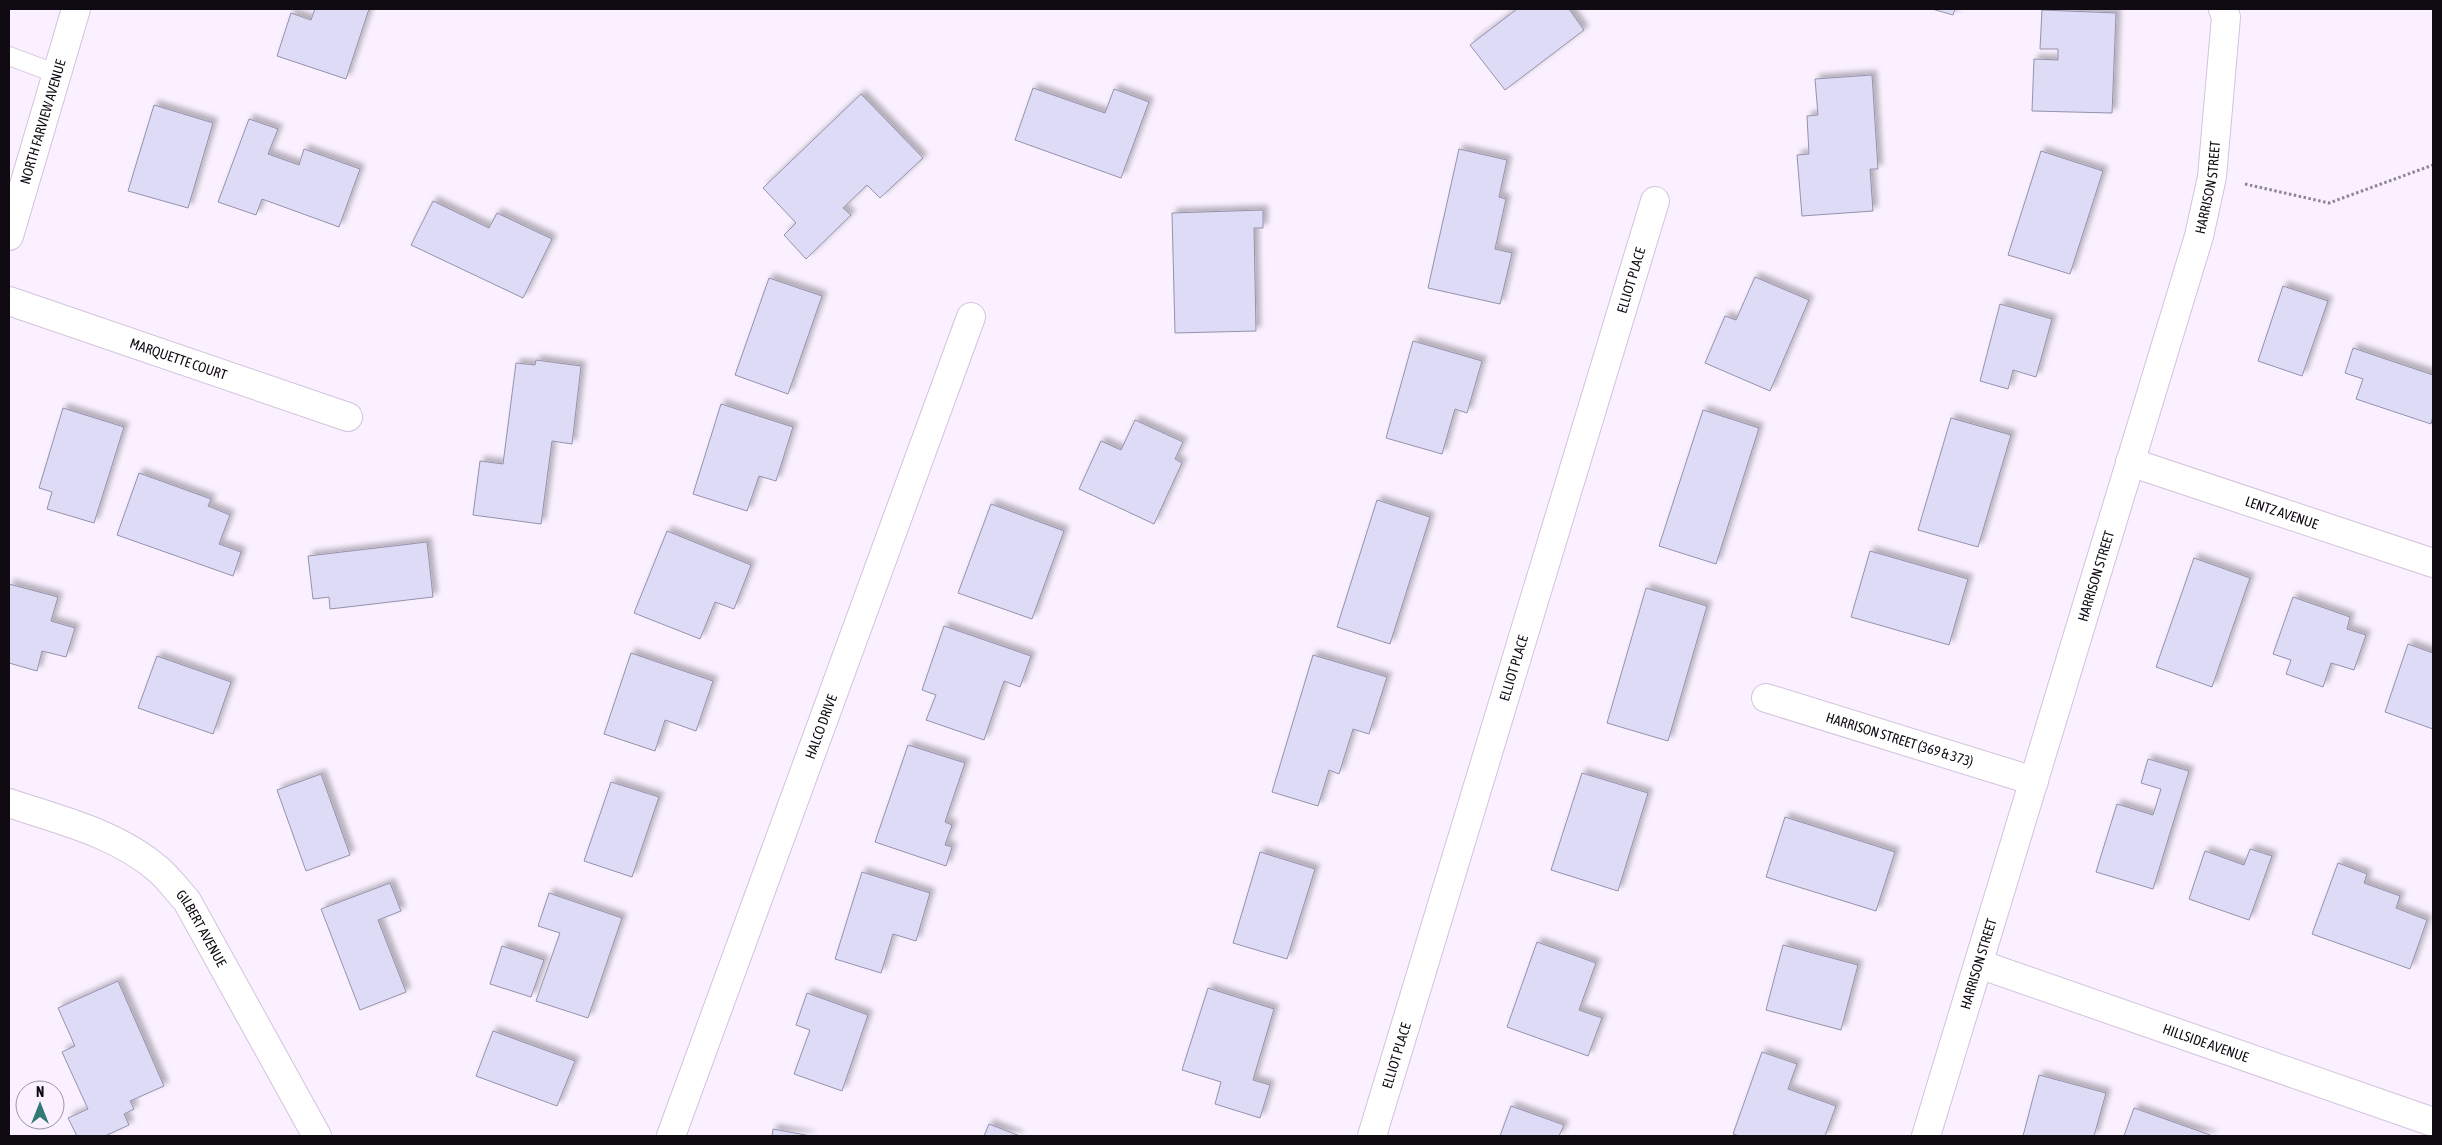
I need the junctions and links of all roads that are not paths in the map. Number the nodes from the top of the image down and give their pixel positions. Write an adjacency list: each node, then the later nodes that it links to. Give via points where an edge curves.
1 (76, 9): 4 (street, NORTH FARVIEW AVENUE)
2 (2223, 9): 10 (street, HARRISON STREET, via 2226,17 2212,177 2199,236)
3 (9, 56): 4 (lane)
4 (56, 74): 6 (street, NORTH FARVIEW AVENUE)
5 (1656, 201): 19 (street, ELLIOT PLACE)
6 (9, 236)
7 (9, 301): 9 (street, MARQUETTE COURT)
8 (971, 317): 18 (street, HALCO DRIVE)
9 (348, 417)
10 (2130, 462): 11 (street, LENTZ AVENUE); 13 (street, HARRISON STREET)
11 (2433, 563)
12 (1766, 698): 13 (street, HARRISON STREET (369 & 373))
13 (2034, 781): 15 (street, HARRISON STREET)
14 (9, 803): 17 (street, GILBERT AVENUE, via 102,835 124,845 159,870 187,901)
15 (1979, 964): 16 (street, HILLSIDE AVENUE); 20 (street, HARRISON STREET)
16 (2433, 1122)
17 (317, 1136)
18 (671, 1136)
19 (1372, 1136)
20 (1926, 1136)

